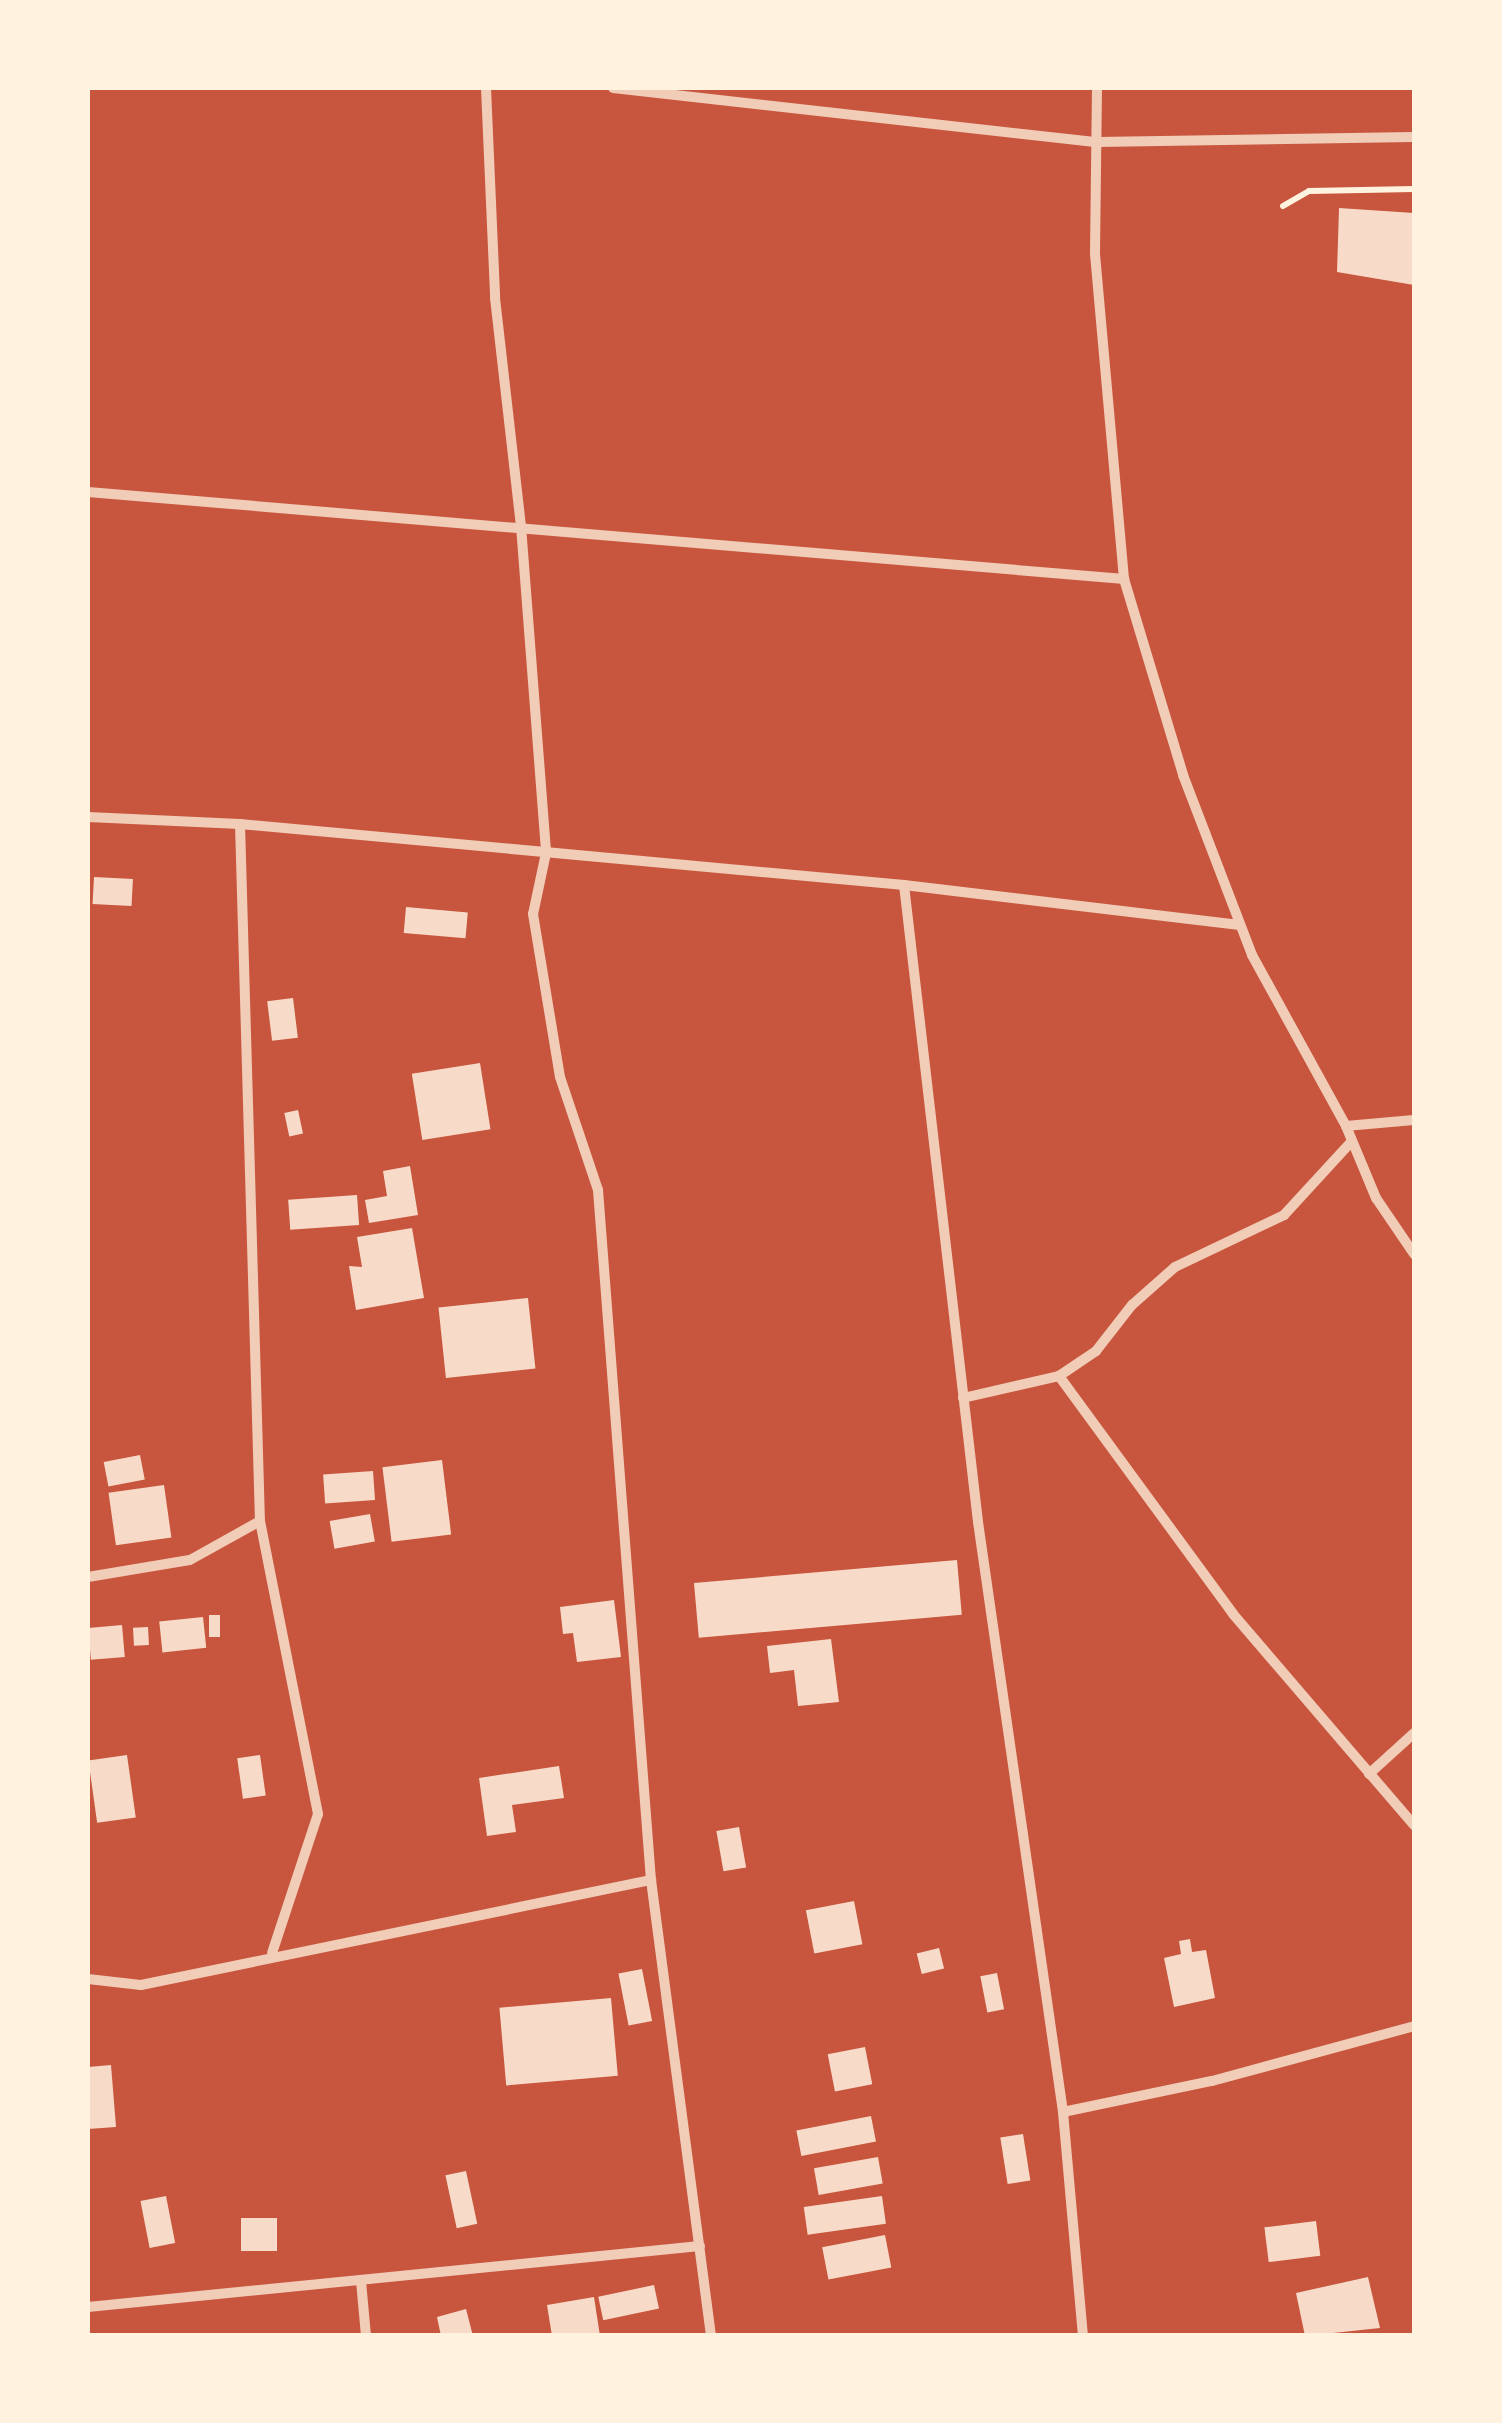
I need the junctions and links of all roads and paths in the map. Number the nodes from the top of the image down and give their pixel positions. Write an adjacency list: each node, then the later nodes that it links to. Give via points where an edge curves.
1 (486, 88): 9 (street, via 495,298)
2 (613, 88): 5 (street)
3 (1098, 88): 5 (street)
4 (1414, 138): 5 (street)
5 (1097, 142): 10 (street, via 1096,254)
6 (1414, 189): 7 (path, via 1309,191)
7 (1282, 206)
8 (88, 492): 9 (street)
9 (521, 526): 10 (street); 13 (street)
10 (1124, 579): 15 (street, via 1183,776)
11 (91, 818): 12 (street)
12 (240, 824): 13 (street); 22 (street)
13 (546, 853): 14 (street); 27 (street, via 533,914 560,1077 598,1190)
14 (904, 885): 15 (street); 21 (street)
15 (1240, 925): 17 (street, via 1301,1056)
16 (1414, 1120): 17 (street)
17 (1346, 1126): 18 (street)
18 (1352, 1141): 19 (street, via 1376,1198); 20 (street, via 1284,1214 1175,1267 1096,1351)
19 (1414, 1254)
20 (1059, 1376): 21 (street); 25 (street, via 1234,1614)
21 (962, 1398): 31 (street)
22 (260, 1521): 23 (street, via 190,1560); 28 (street, via 318,1814)
23 (88, 1578)
24 (1414, 1733): 25 (street)
25 (1369, 1774): 26 (street)
26 (1414, 1825)
27 (651, 1880): 28 (street); 32 (street)
28 (272, 1953): 29 (street, via 142,1985)
29 (88, 1979)
30 (1414, 2026): 31 (street, via 1212,2081)
31 (1063, 2112): 37 (street)
32 (700, 2246): 33 (street); 36 (street)
33 (360, 2282): 34 (street); 35 (street)
34 (88, 2306)
35 (366, 2336)
36 (710, 2336)
37 (1084, 2336)

